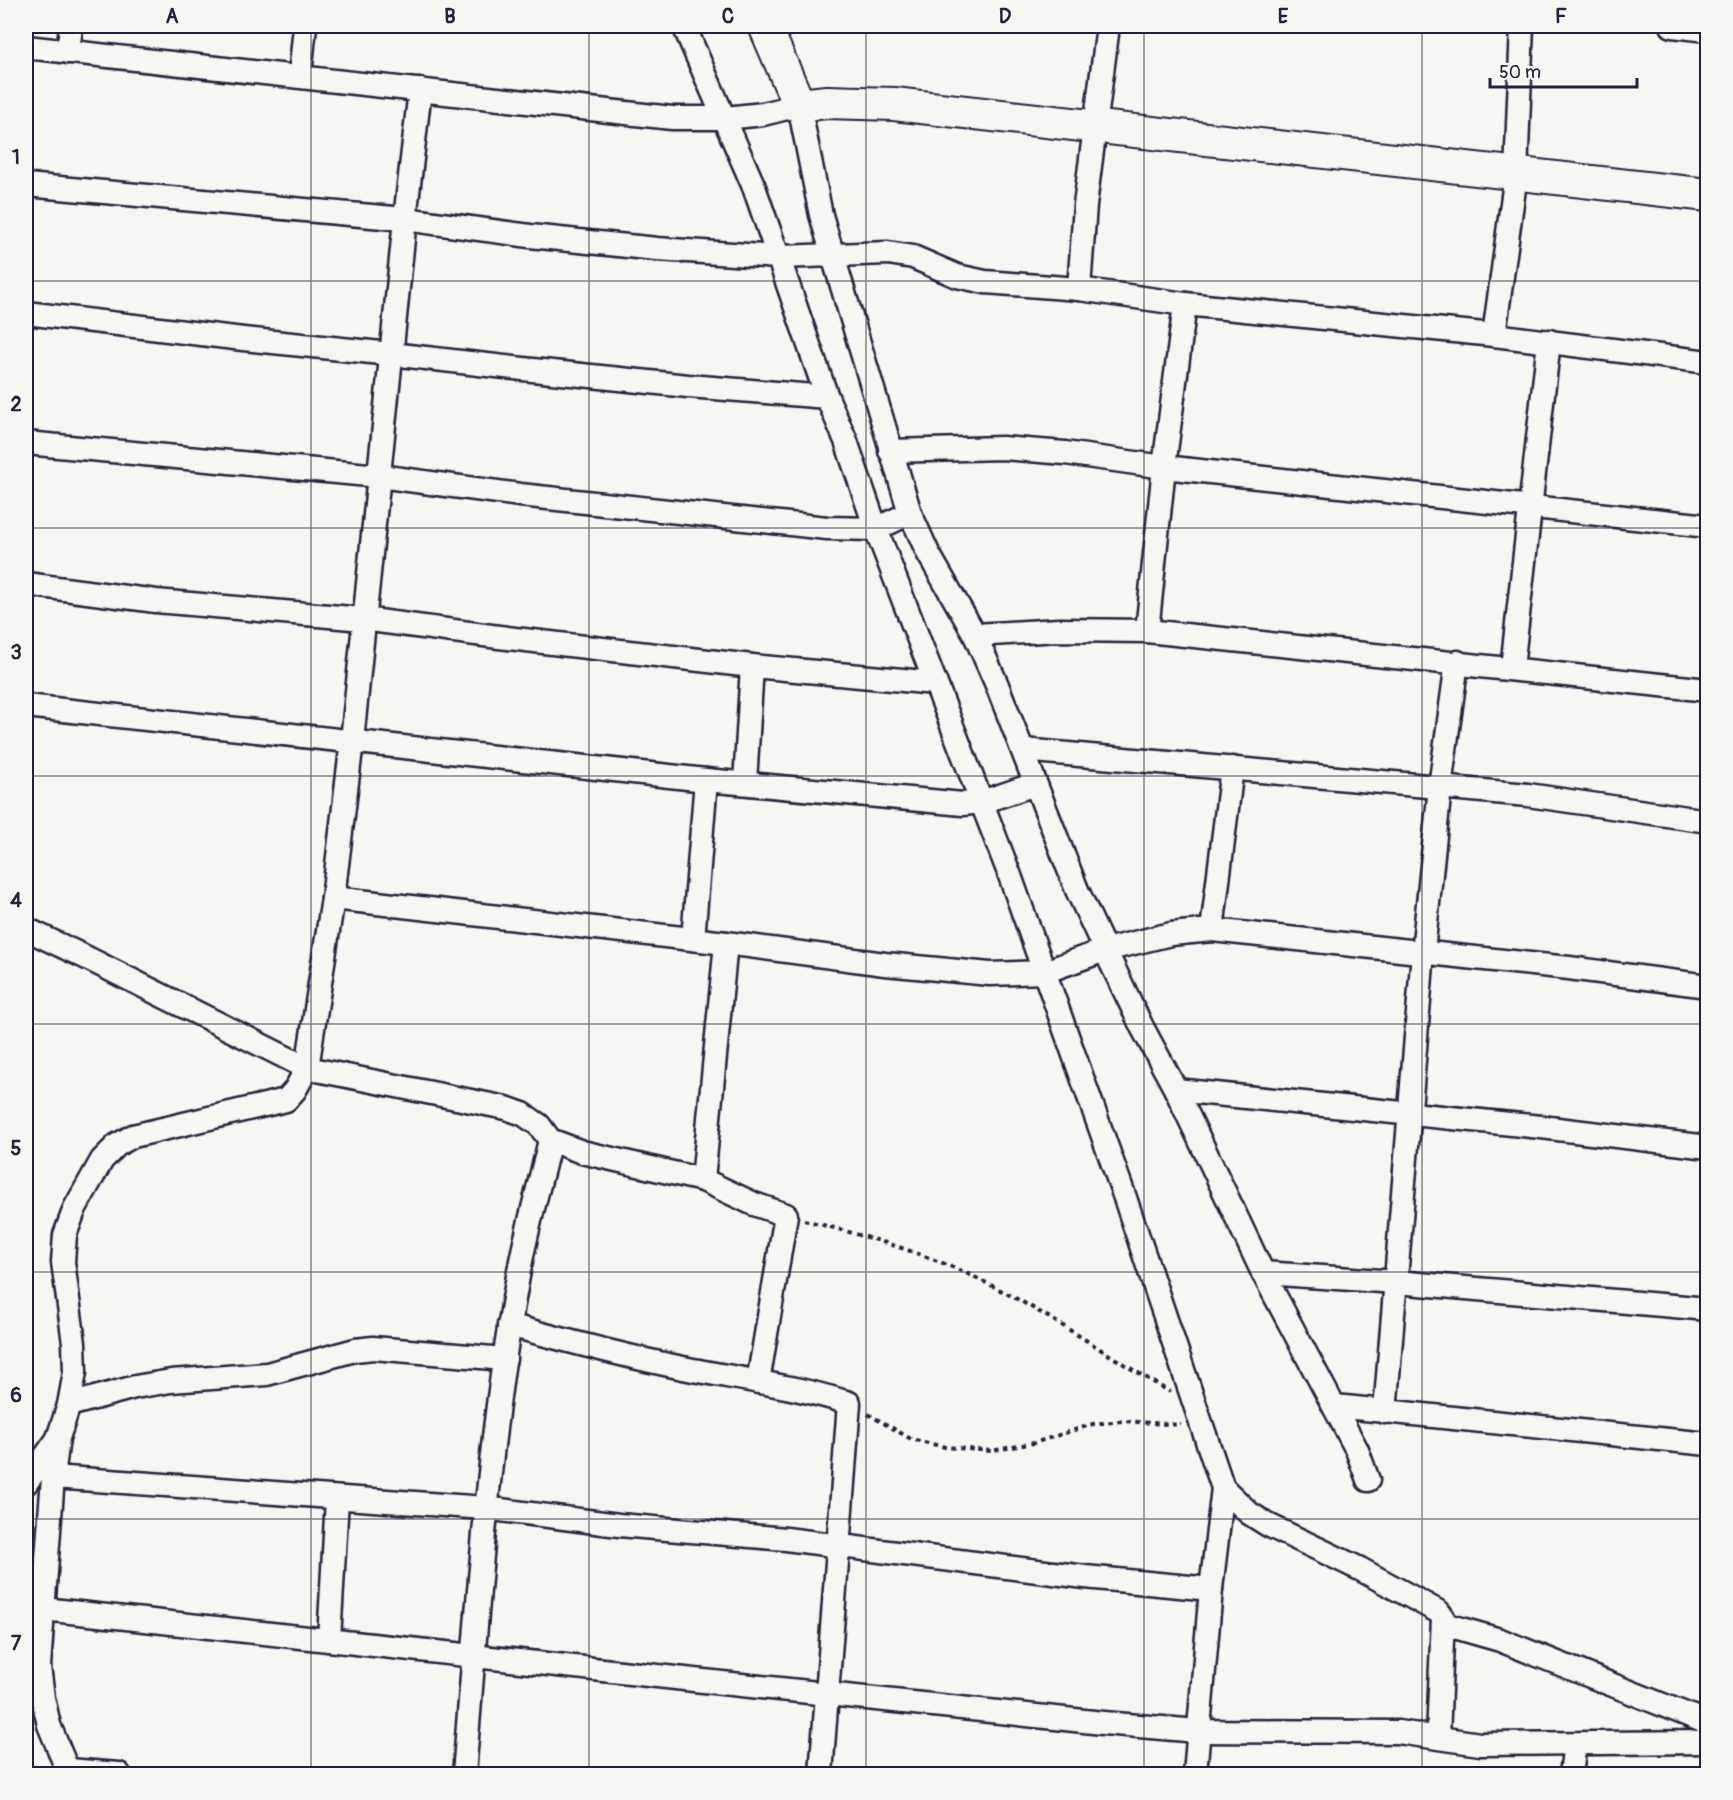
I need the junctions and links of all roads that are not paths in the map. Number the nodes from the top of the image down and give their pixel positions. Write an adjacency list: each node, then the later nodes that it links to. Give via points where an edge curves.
1 (71, 26): 10 (street)
2 (305, 26): 11 (street)
3 (684, 26): 14 (street)
4 (765, 26): 13 (street)
5 (1108, 26): 15 (street)
6 (1522, 26): 16 (street)
7 (1672, 26): 8 (street)
8 (1707, 30)
9 (26, 47): 10 (street)
10 (68, 52): 11 (street)
11 (300, 76): 12 (street)
12 (420, 90): 14 (street, via 672,118); 19 (street)
13 (799, 105): 14 (street); 15 (street, via 859,102); 20 (street)
14 (726, 118): 21 (street)
15 (1094, 127): 16 (street); 22 (street)
16 (1516, 174): 18 (street); 25 (street)
17 (26, 184): 19 (street)
18 (1707, 195)
19 (405, 219): 21 (street, via 657,249); 27 (street)
20 (832, 255): 21 (street); 22 (street, via 888,253 913,257 957,276 985,282); 31 (street)
21 (780, 257): 29 (street)
22 (1079, 289): 23 (street)
23 (1185, 304): 25 (street); 33 (street)
24 (26, 313): 27 (street)
25 (1494, 335): 26 (street)
26 (1549, 341): 28 (street); 35 (street)
27 (391, 354): 29 (street); 34 (street)
28 (1707, 362)
29 (827, 397): 30 (street)
30 (846, 441): 31 (street); 38 (street)
31 (887, 441): 33 (street, via 1065,453); 36 (street)
32 (26, 443): 34 (street)
33 (1164, 467): 35 (street); 41 (street)
34 (379, 476): 38 (street, via 826,528); 40 (street)
35 (1530, 506): 37 (street); 45 (street)
36 (910, 513): 38 (street); 42 (street)
37 (1707, 526)
38 (876, 529): 46 (street)
39 (26, 584): 40 (street, via 156,601)
40 (363, 619): 44 (street); 49 (street)
41 (1146, 631): 42 (street, via 1059,630); 43 (street)
42 (975, 635): 50 (street)
43 (1457, 662): 45 (street); 55 (street)
44 (752, 666): 46 (street); 53 (street)
45 (1512, 668): 47 (street)
46 (935, 684): 56 (street)
47 (1707, 690)
48 (26, 706): 49 (street)
49 (352, 741): 52 (street); 58 (street)
50 (1023, 750): 51 (street); 54 (street)
51 (1232, 768): 55 (street); 60 (street)
52 (706, 780): 53 (street); 61 (street)
53 (745, 783): 56 (street, via 963,804)
54 (1035, 784): 56 (street); 63 (street)
55 (1440, 787): 57 (street, via 1528,795); 64 (street)
56 (982, 802): 65 (street)
57 (1707, 821)
58 (333, 898): 61 (street); 67 (street)
59 (26, 929): 67 (street)
60 (1212, 930): 63 (street, via 1171,934); 64 (street)
61 (693, 939): 62 (street)
62 (726, 943): 65 (street, via 978,973); 72 (street)
63 (1105, 950): 65 (street); 68 (street)
64 (1423, 952): 66 (street); 69 (street)
65 (1044, 972): 87 (street)
66 (1707, 986)
67 (307, 1068): 70 (street, via 506,1108 539,1125); 79 (street, via 286,1100 133,1136 102,1160 75,1208 65,1236 63,1262 75,1372)
68 (1176, 1090): 69 (street); 73 (street)
69 (1410, 1114): 71 (street); 74 (street)
70 (550, 1140): 72 (street, via 591,1155); 76 (street)
71 (1707, 1147)
72 (703, 1180): 78 (street, via 786,1215)
73 (1263, 1273): 74 (street); 80 (street)
74 (1396, 1282): 75 (street); 81 (street)
75 (1707, 1309)
76 (509, 1325): 77 (street); 78 (street, via 598,1349)
77 (505, 1359): 79 (street, via 373,1348 267,1374 171,1381); 89 (street)
78 (758, 1382): 90 (street, via 849,1403)
79 (69, 1405): 82 (street)
80 (1335, 1406): 81 (street); 85 (street)
81 (1386, 1412): 83 (street)
82 (58, 1438): 84 (street); 86 (street)
83 (1707, 1444)
84 (53, 1477): 88 (street); 92 (street)
85 (1368, 1480)
86 (26, 1483)
87 (1223, 1488): 91 (street); 93 (street, via 1268,1525 1439,1611)
88 (337, 1498): 89 (street); 94 (street)
89 (485, 1508): 90 (street, via 619,1526); 95 (street)
90 (840, 1545): 91 (street); 96 (street)
91 (1211, 1589): 98 (street)
92 (44, 1609): 94 (street); 102 (street, via 39,1666 42,1698 48,1725)
93 (1444, 1624): 97 (street, via 1500,1640); 99 (street)
94 (329, 1640): 95 (street)
95 (474, 1657): 96 (street); 104 (street)
96 (828, 1693): 98 (street); 105 (street)
97 (1707, 1723)
98 (1198, 1731): 99 (street, via 1386,1732); 106 (street)
99 (1438, 1737): 101 (street, via 1480,1744)
100 (1707, 1742): 101 (street)
101 (1575, 1744): 107 (street)
102 (68, 1772): 103 (street)
103 (119, 1774)
104 (464, 1774)
105 (821, 1774)
106 (1195, 1774)
107 (1571, 1774)

